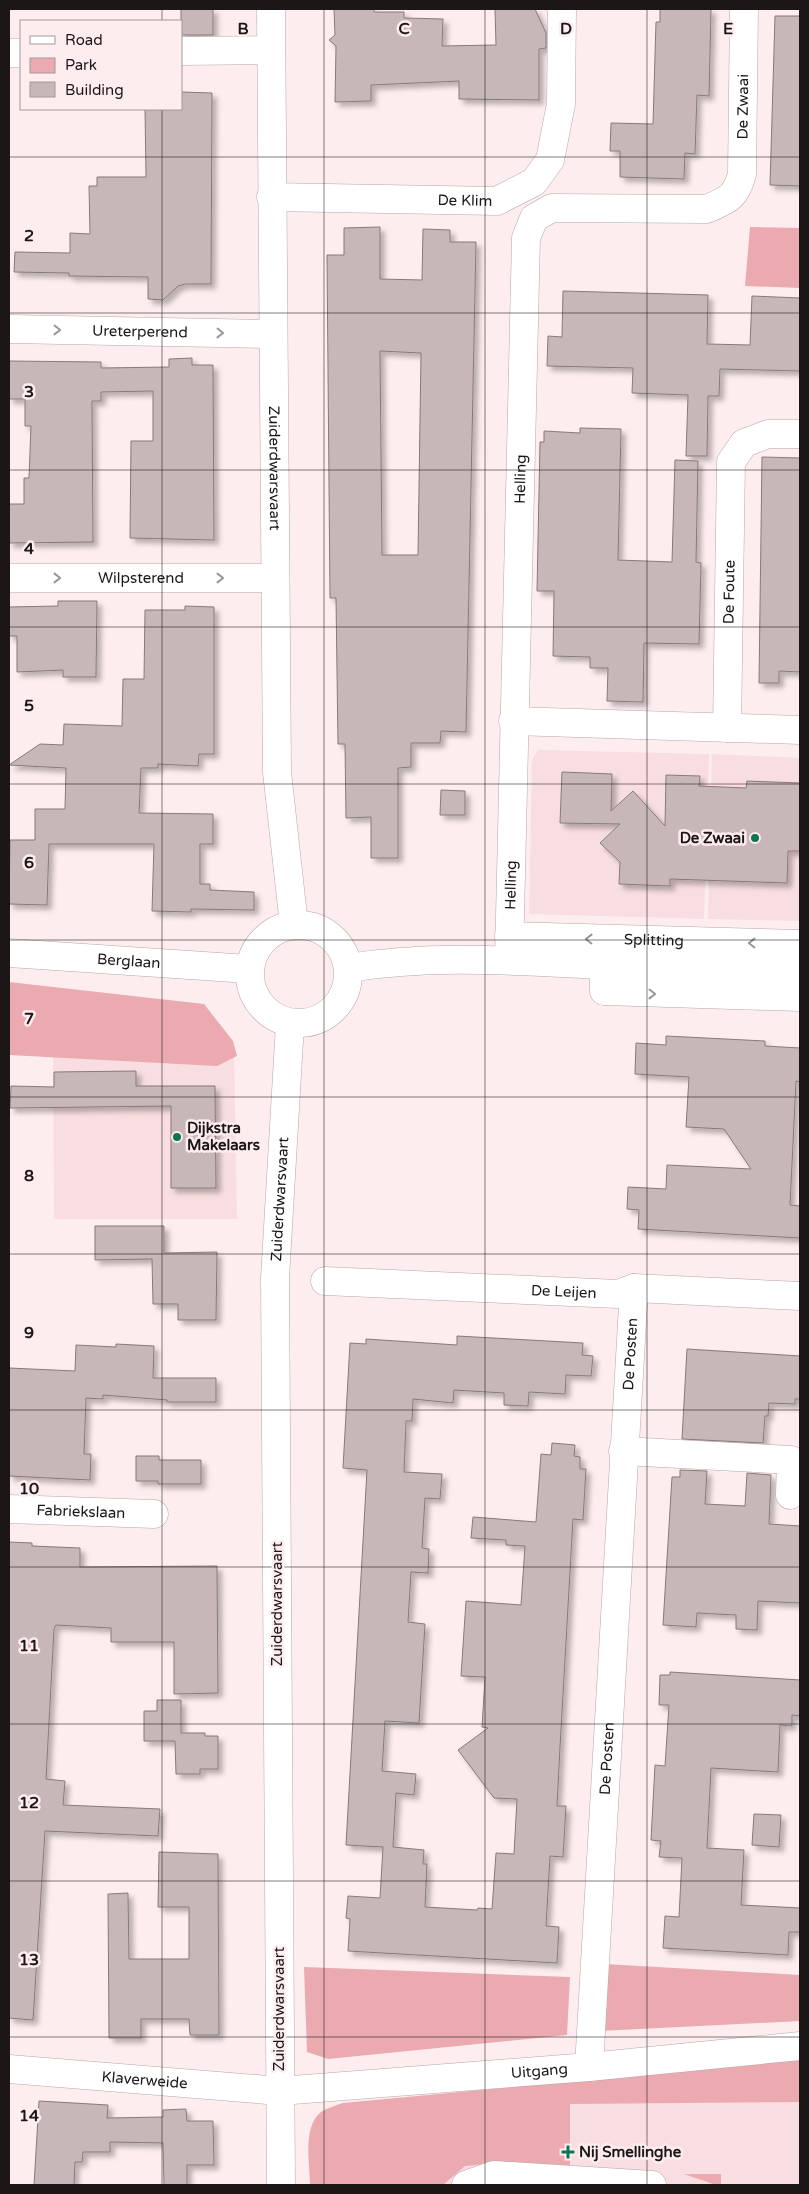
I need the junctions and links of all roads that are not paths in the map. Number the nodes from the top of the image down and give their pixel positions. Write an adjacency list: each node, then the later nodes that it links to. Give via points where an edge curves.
1 (271, 9): 4 (street, Zuiderdwarsvaart)
2 (562, 9): 6 (street, De Klim, via 560,104 550,160 534,182 497,201)
3 (744, 9): 7 (street, De Zwaai, via 742,174 738,190 726,201 707,209 552,208 534,218)
4 (271, 50): 5 (street); 6 (street, Zuiderdwarsvaart)
5 (182, 51)
6 (271, 196): 9 (street, Zuiderdwarsvaart)
7 (526, 238): 13 (street, Helling)
8 (9, 329): 9 (street, Ureterperend, one-way to 9)
9 (272, 334): 12 (street, Zuiderdwarsvaart)
10 (800, 434): 14 (street, De Foute, via 768,434 744,443 731,462)
11 (9, 578): 12 (street, Wilpsterend, one-way to 12)
12 (274, 578): 16 (street, Zuiderdwarsvaart, via 277,772)
13 (513, 721): 14 (street); 18 (street, Helling)
14 (727, 728): 15 (street)
15 (800, 730)
16 (294, 925): 20 (street, via 313,926 329,935 342,950); 21 (street, via 263,939)
17 (800, 944): 18 (street, Splitting, one-way to 18)
18 (509, 948): 20 (street, Splitting, via 456,958 385,962); 23 (street, Splitting)
19 (9, 953): 21 (street, Berglaan)
20 (348, 968): 25 (street, via 347,986 333,1010 309,1023)
21 (249, 969): 25 (street, via 250,988 259,1005 273,1017)
22 (800, 970): 23 (street, Splitting)
23 (604, 978): 24 (street, Splitting, one-way to 24)
24 (800, 997)
25 (290, 1024): 36 (street, Zuiderdwarsvaart, via 275,1278)
26 (325, 1281): 27 (street, De Leijen, via 618,1294)
27 (634, 1288): 28 (street, De Leijen); 29 (street, De Posten)
28 (800, 1296)
29 (623, 1451): 30 (street, via 791,1460); 34 (street, De Posten)
30 (790, 1495)
31 (9, 1509): 32 (street, Fabriekslaan)
32 (154, 1514)
33 (800, 2046): 34 (street, Uitgang)
34 (588, 2067): 36 (street, Uitgang)
35 (9, 2069): 36 (street, Klaverweide)
36 (280, 2091): 38 (street, Zuiderdwarsvaart)
37 (514, 2182): 39 (street); 40 (street)
38 (281, 2185)
39 (466, 2185)
40 (652, 2185)

